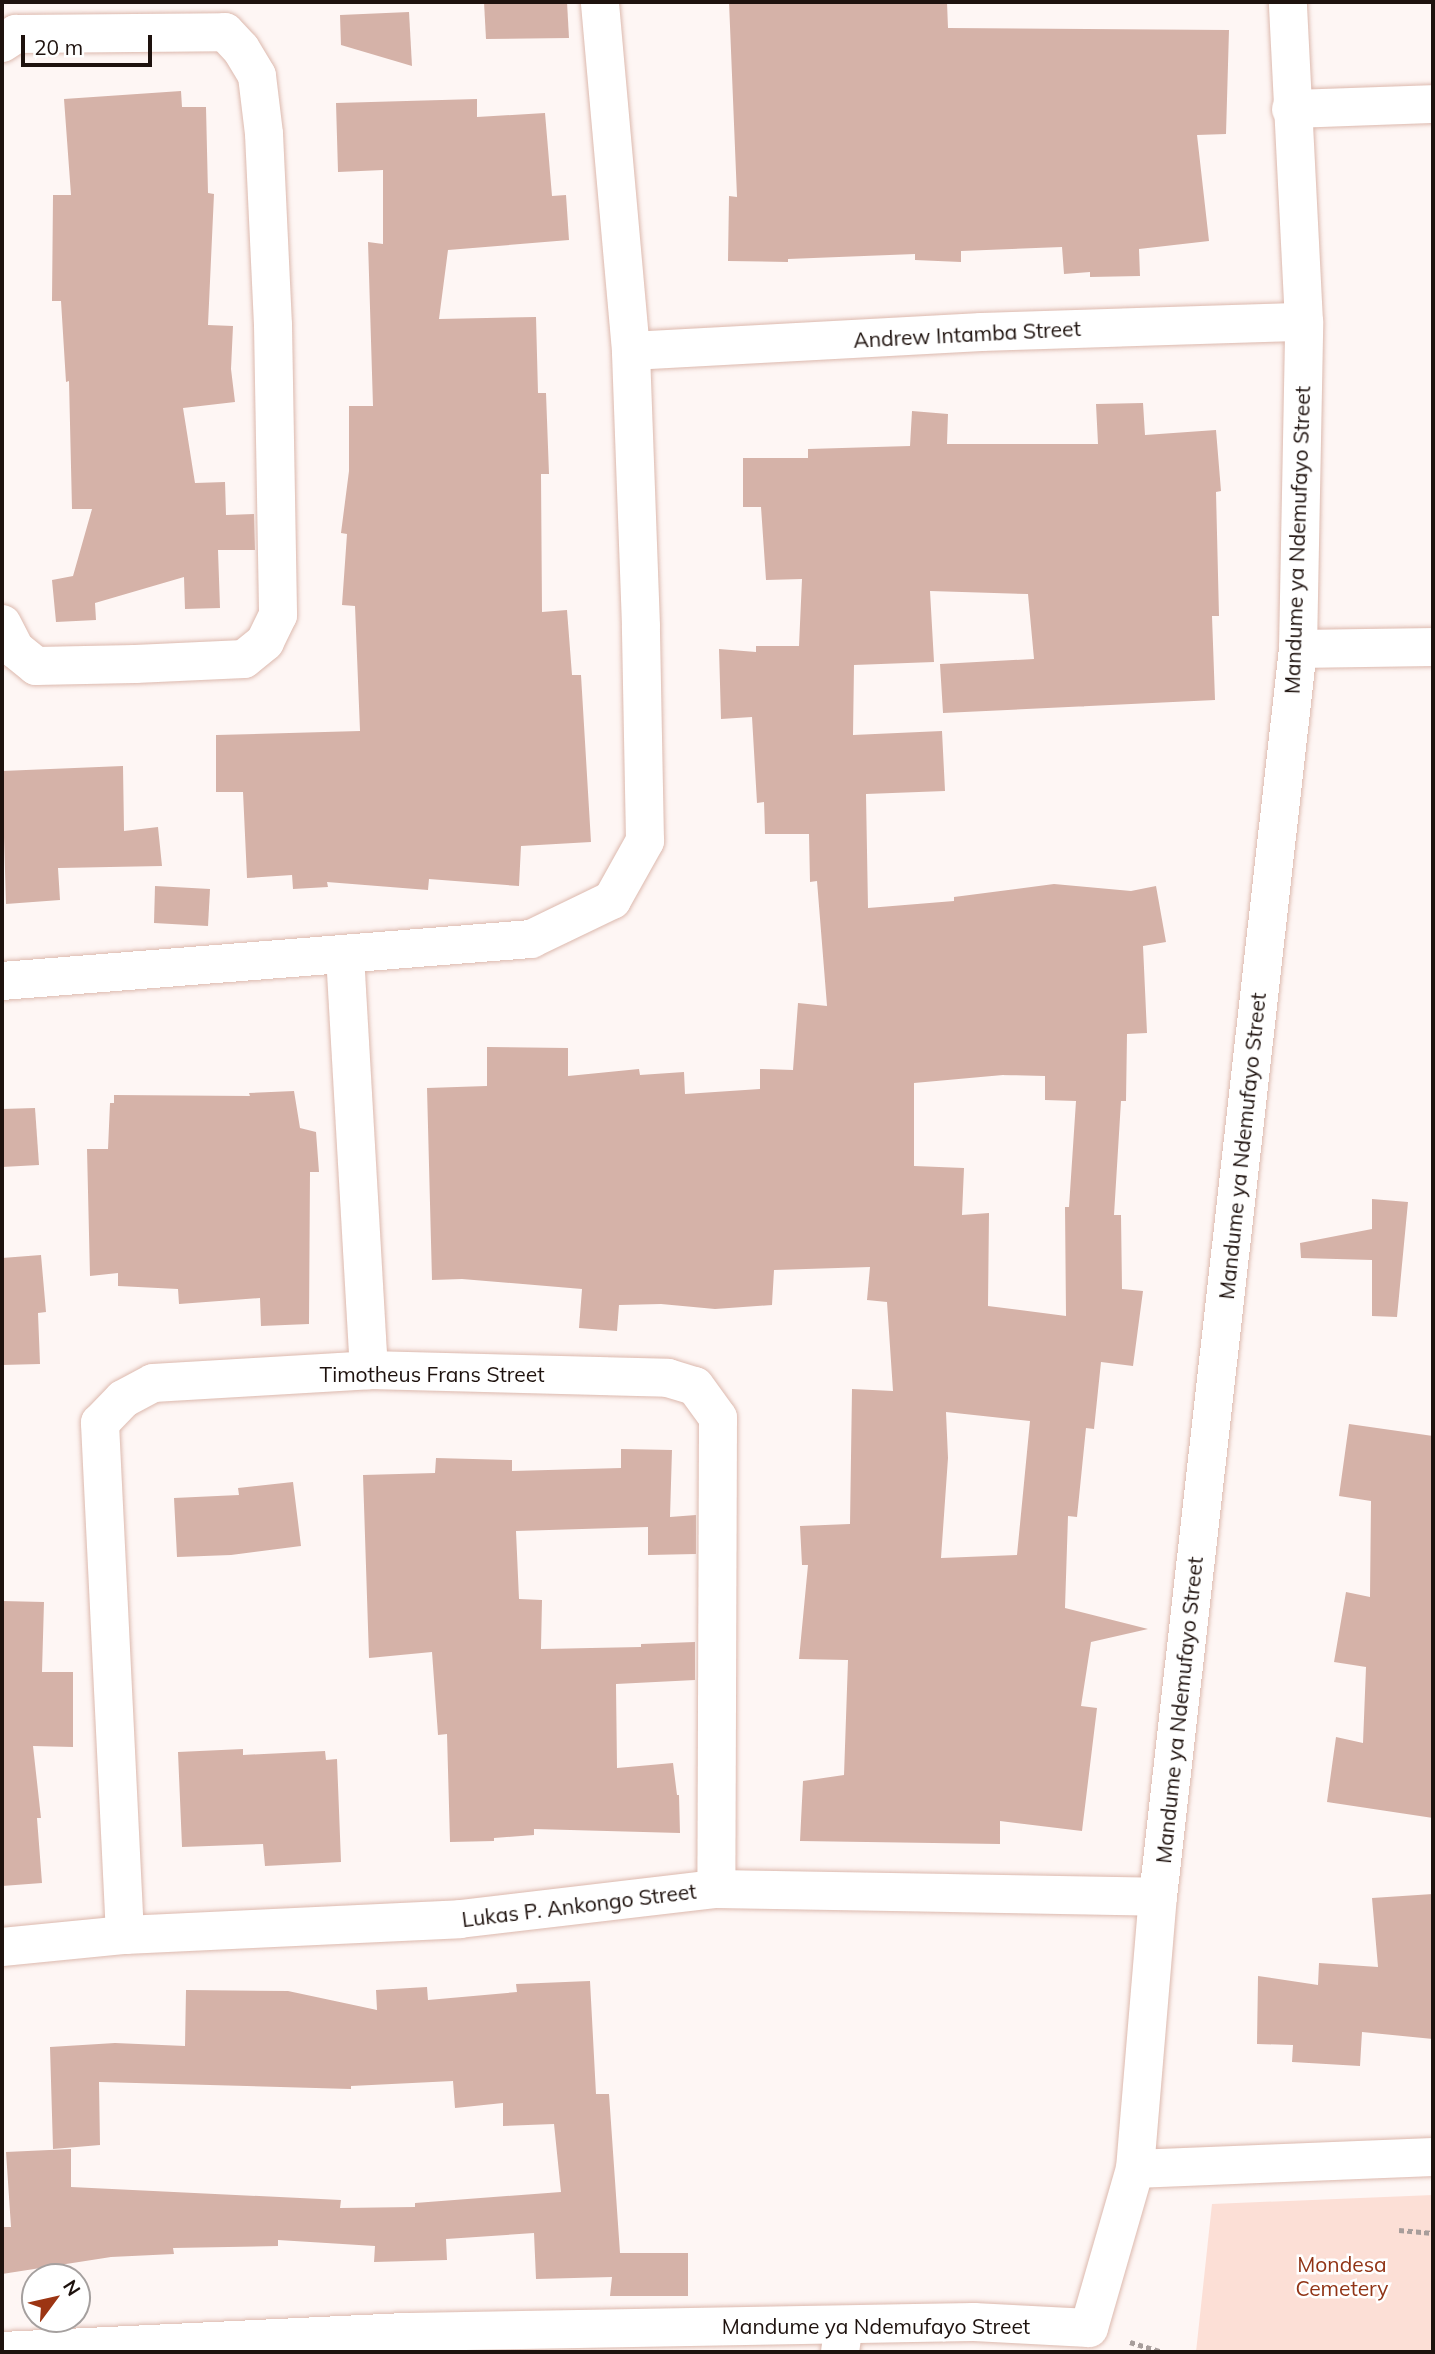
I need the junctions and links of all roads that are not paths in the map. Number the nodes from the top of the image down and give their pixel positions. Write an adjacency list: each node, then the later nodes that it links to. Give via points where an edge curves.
1 (600, 2): 7 (street)
2 (1288, 2): 5 (street, Mandume ya Ndemufayo Street)
3 (2, 43): 8 (street, via 16,34 225,32 257,76 272,298 278,615 265,642 244,659 191,662 36,666 15,649)
4 (1433, 104): 5 (street)
5 (1291, 109): 6 (street, Mandume ya Ndemufayo Street)
6 (1304, 322): 7 (street, Andrew Intamba Street, via 981,332); 10 (street, Mandume ya Ndemufayo Street)
7 (631, 351): 11 (street, via 645,841 612,900 531,939)
8 (2, 624)
9 (1433, 647): 10 (street)
10 (1298, 649): 15 (street, Mandume ya Ndemufayo Street)
11 (345, 955): 12 (street); 13 (street)
12 (2, 981)
13 (369, 1370): 14 (street, Timotheus Frans Street, via 668,1378 695,1386 718,1418); 16 (street, Timotheus Frans Street, via 153,1384 123,1399 100,1423)
14 (716, 1889): 15 (street, Lukas P. Ankongo Street); 16 (street, Lukas P. Ankongo Street, via 460,1919)
15 (1158, 1897): 19 (street, Mandume ya Ndemufayo Street)
16 (125, 1935): 17 (street, Lukas P. Ankongo Street)
17 (2, 1947)
18 (1433, 2157): 19 (street)
19 (1135, 2168): 21 (street, Mandume ya Ndemufayo Street)
20 (842, 2339): 21 (street, Mandume ya Ndemufayo Street, via 974,2322); 22 (street, Mandume ya Ndemufayo Street)
21 (1087, 2340)
22 (409, 2342): 23 (street, Mandume ya Ndemufayo Street)
23 (2, 2351)

